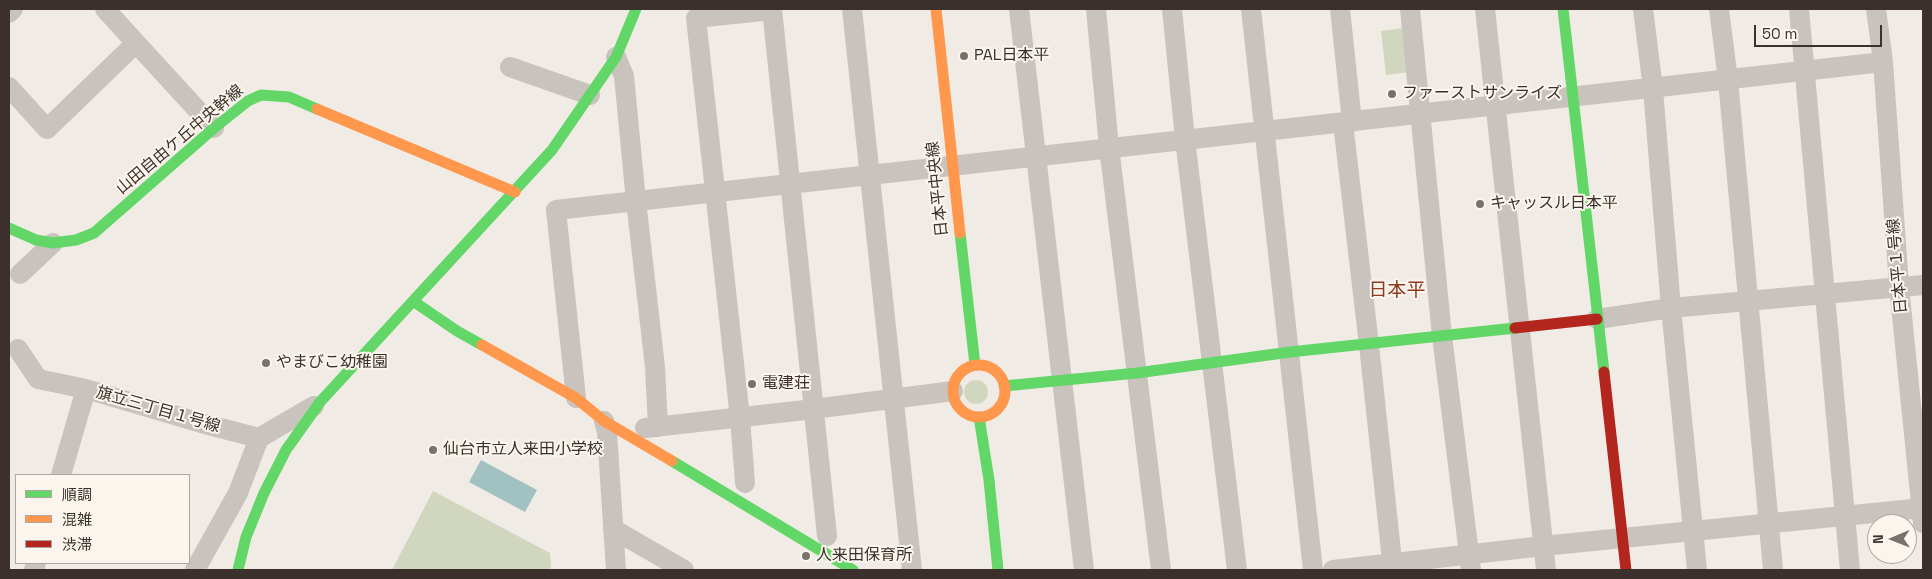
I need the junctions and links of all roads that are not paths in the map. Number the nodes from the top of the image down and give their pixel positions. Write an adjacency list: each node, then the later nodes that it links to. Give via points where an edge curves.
1 (14, 9): 19 (street)
2 (105, 9): 20 (street)
3 (636, 9): 21 (street)
4 (852, 9): 39 (street)
5 (936, 9): 38 (street, 日本平中央線)
6 (1019, 9): 37 (street)
7 (1096, 9): 36 (street)
8 (1172, 9): 35 (street)
9 (1252, 9): 34 (street)
10 (1340, 9): 32 (street)
11 (1410, 9): 31 (street)
12 (1485, 9): 30 (street)
13 (1563, 9): 29 (street)
14 (1643, 9): 27 (street)
15 (1719, 9): 25 (street)
16 (1799, 9): 24 (street)
17 (1876, 9): 22 (street, 日本平１号線)
18 (772, 10): 40 (street); 42 (street, via 696,18)
19 (9, 13)
20 (136, 43): 26 (street, via 47,129); 33 (street)
21 (616, 57): 28 (street); 43 (street, via 624,76)
22 (1883, 62): 24 (street); 48 (street, 日本平１号線)
23 (510, 68): 28 (street)
24 (1806, 71): 25 (street); 49 (street)
25 (1728, 80): 27 (street); 51 (street)
26 (9, 87)
27 (1653, 88): 29 (street); 52 (street)
28 (590, 95): 41 (street, via 552,150)
29 (1573, 96): 30 (street); 53 (street)
30 (1496, 105): 31 (street); 54 (street)
31 (1422, 114): 32 (street); 55 (street)
32 (1347, 123): 34 (street); 56 (street)
33 (214, 128): 41 (street, 山田自由ケ丘中央幹線, via 248,100 260,95 289,97); 45 (street, 山田自由ケ丘中央幹線, via 94,233 76,240)
34 (1264, 131): 35 (street); 58 (street)
35 (1185, 139): 36 (street); 59 (street)
36 (1110, 147): 37 (street); 61 (street)
37 (1036, 156): 38 (street); 62 (street)
38 (952, 166): 39 (street); 60 (street, 日本平中央線)
39 (870, 176): 40 (street); 67 (street)
40 (792, 184): 42 (street); 69 (street)
41 (515, 192): 50 (street)
42 (715, 192): 43 (street); 71 (street)
43 (636, 201): 66 (street, via 556,210); 73 (street, via 655,367)
44 (9, 228): 45 (street, 山田自由ケ丘中央幹線, via 36,240)
45 (53, 243): 46 (street)
46 (20, 274)
47 (1923, 285): 48 (street)
48 (1899, 286): 49 (street); 77 (street, 日本平１号線)
49 (1824, 294): 51 (street); 78 (street)
50 (413, 301): 66 (street, via 457,331); 68 (street)
51 (1748, 302): 52 (street); 79 (street)
52 (1671, 308): 53 (street); 81 (street)
53 (1597, 319): 54 (street); 83 (street)
54 (1520, 328): 55 (street); 84 (street)
55 (1442, 336): 56 (street); 85 (street)
56 (1369, 345): 58 (street); 86 (street)
57 (18, 349): 64 (street, via 38,379)
58 (1290, 352): 59 (street); 97 (street)
59 (1213, 363): 61 (street); 96 (street)
60 (975, 365): 63 (street, via 997,372); 65 (street, via 962,371)
61 (1137, 372): 62 (street); 95 (street)
62 (1061, 380): 63 (street); 94 (street)
63 (1004, 386): 70 (street, via 1001,403 988,415)
64 (86, 389): 74 (street, 旗立三丁目１号線); 75 (street, 旗立三丁目１号線)
65 (953, 391): 67 (street); 70 (street, via 954,399 964,412)
66 (576, 398): 72 (street)
67 (894, 399): 69 (street); 92 (street)
68 (320, 402): 74 (street); 88 (street, via 286,450 264,493 246,537)
69 (814, 409): 71 (street); 82 (street)
70 (979, 417): 93 (street)
71 (740, 418): 73 (street); 76 (street)
72 (612, 426): 73 (street); 80 (street, via 607,432); 91 (street)
73 (658, 427)
74 (259, 438): 87 (street, via 238,493)
75 (61, 474)
76 (744, 483)
77 (1923, 513): 78 (street)
78 (1845, 517): 79 (street); 103 (street)
79 (1769, 524): 81 (street); 102 (street)
80 (613, 529): 89 (street); 90 (street)
81 (1694, 532): 83 (street); 101 (street)
82 (827, 536)
83 (1622, 538): 84 (street); 100 (street)
84 (1543, 546): 85 (street); 99 (street)
85 (1470, 562): 86 (street)
86 (1392, 567): 98 (street)
87 (195, 570)
88 (238, 570)
89 (616, 570)
90 (684, 570)
91 (853, 570)
92 (912, 570)
93 (998, 570)
94 (1084, 570)
95 (1161, 570)
96 (1237, 570)
97 (1313, 570)
98 (1333, 570)
99 (1546, 570)
100 (1626, 570)
101 (1697, 570)
102 (1773, 570)
103 (1850, 570)

